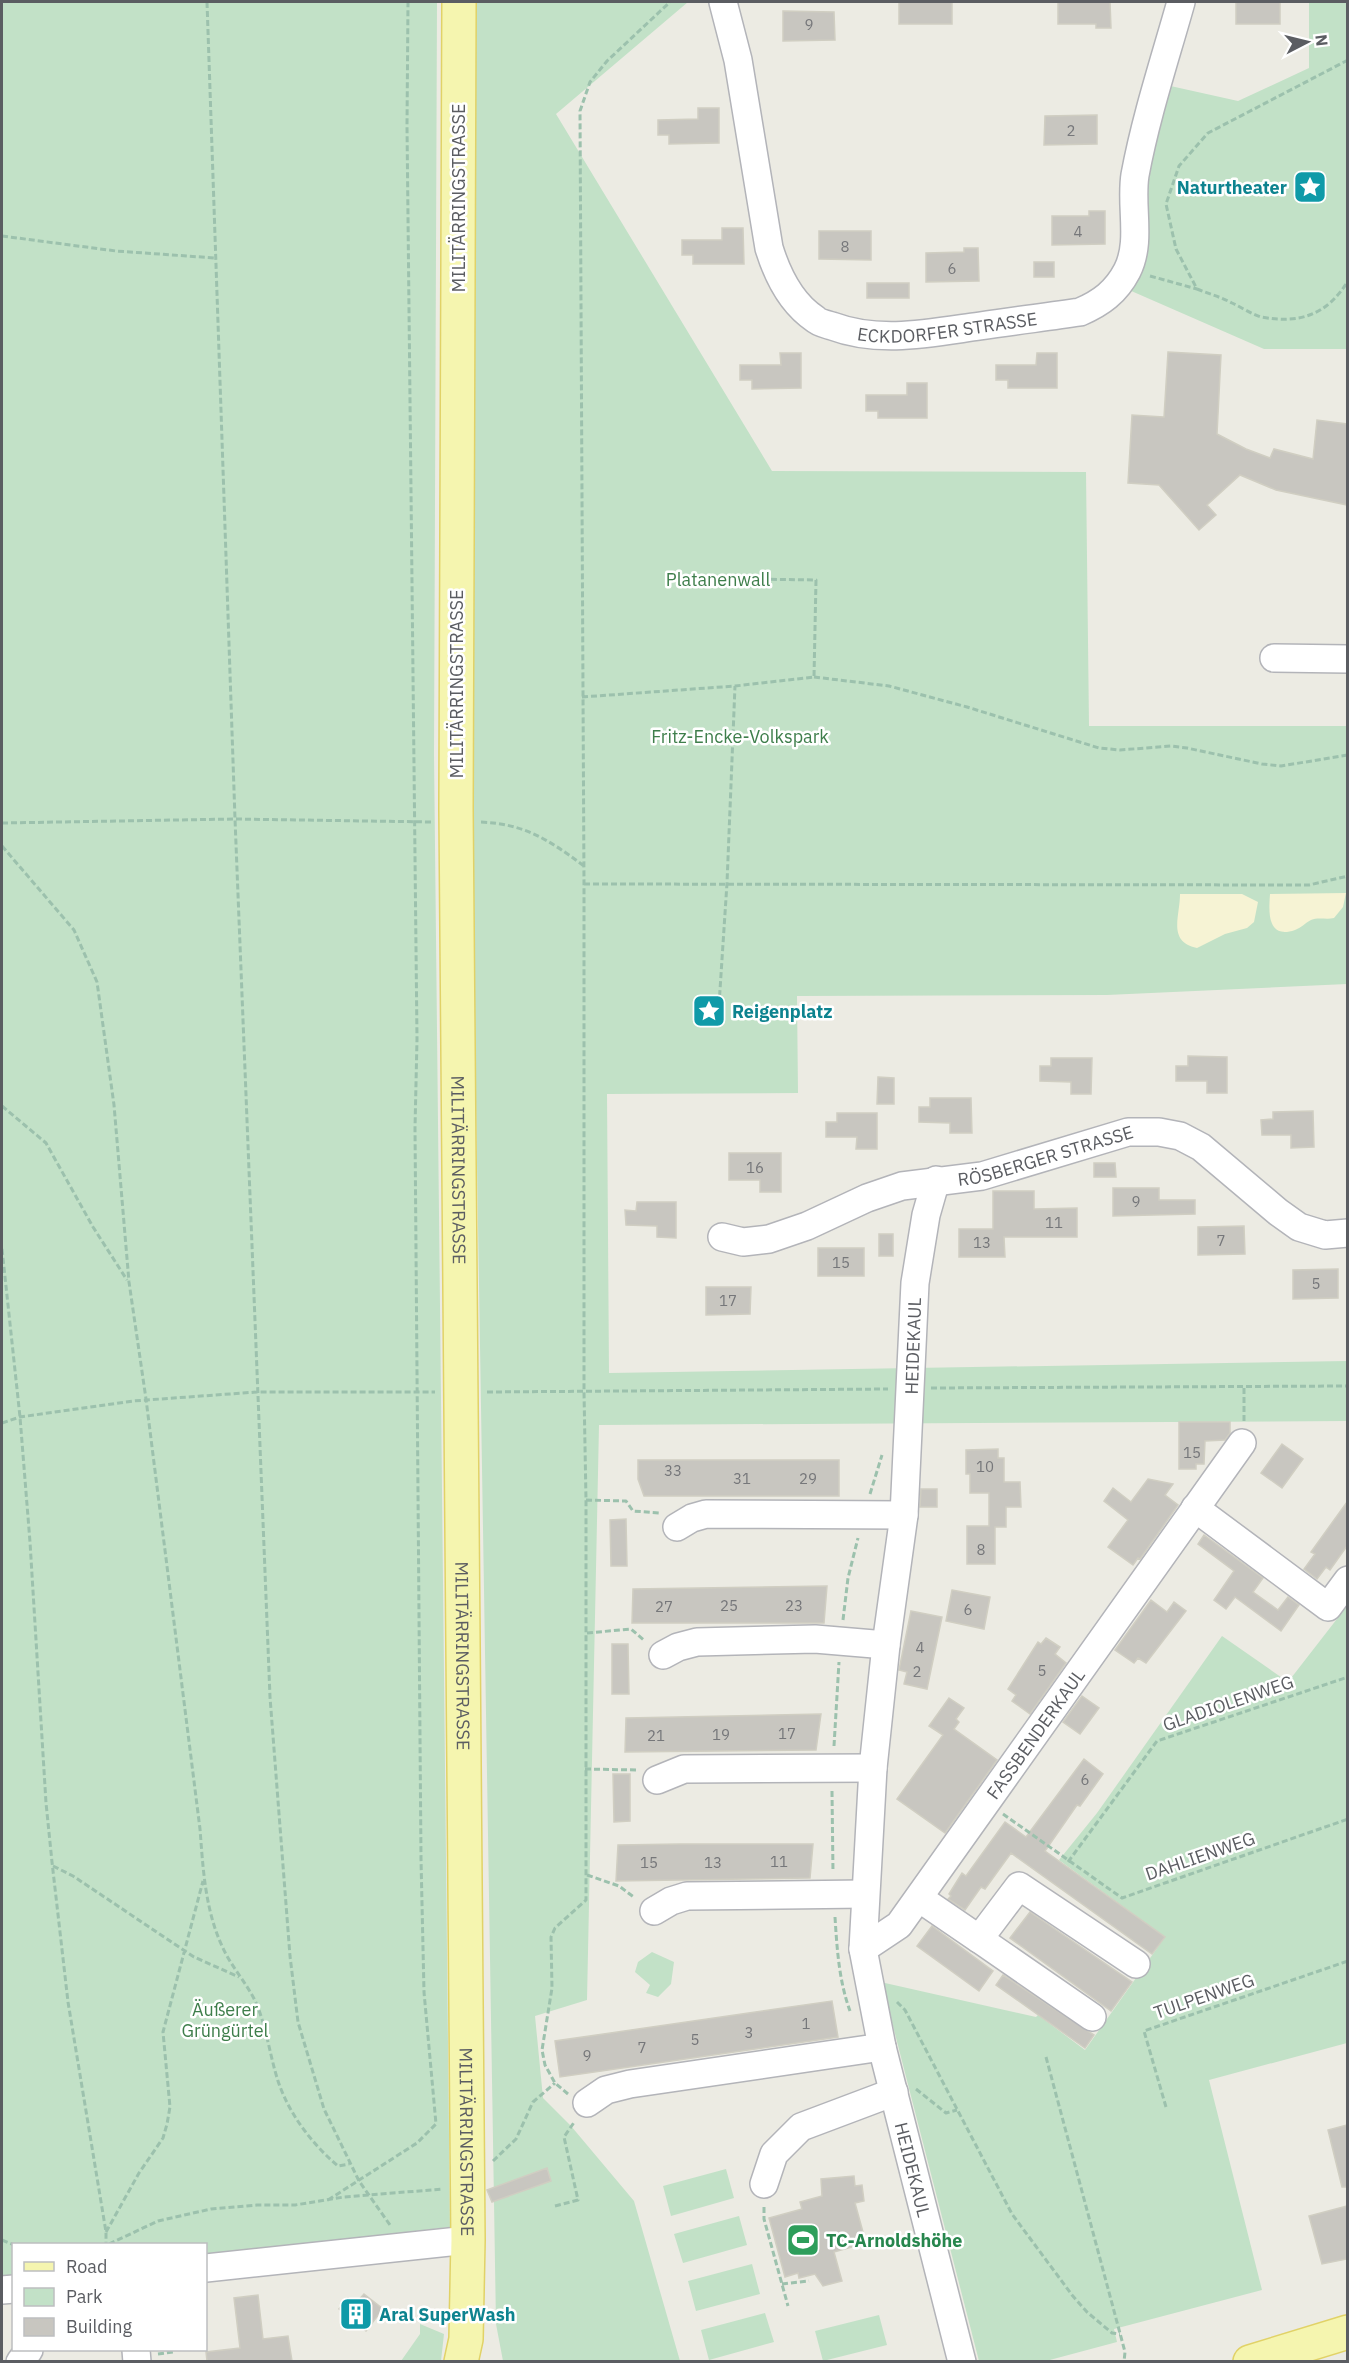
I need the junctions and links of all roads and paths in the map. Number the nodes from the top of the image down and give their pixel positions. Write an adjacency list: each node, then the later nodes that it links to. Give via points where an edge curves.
1 (207, 2): 9 (path)
2 (408, 2): 22 (path)
3 (459, 2): 21 (main road, MILITÄRRINGSTRASSE)
4 (670, 2): 18 (path, via 607,61 590,82 580,111)
5 (723, 2): 10 (street, ECKDORFER STRASSE, via 738,60 769,248 785,287 816,320 849,333 912,336 1080,312 1111,294)
6 (1181, 2): 10 (street, ECKDORFER STRASSE, via 1135,178 1136,219)
7 (1347, 60): 12 (path, via 1208,133 1179,166 1166,204 1176,249)
8 (2, 236): 9 (path, via 116,251)
9 (215, 258): 20 (path)
10 (1128, 269): 12 (path)
11 (1347, 281): 12 (path, via 1337,298 1315,315 1288,319 1259,316)
12 (1197, 289)
13 (750, 579): 16 (path, via 816,580)
14 (1274, 658): 15 (street)
15 (1347, 658)
16 (814, 677): 17 (path); 19 (path, via 889,687 1099,748 1187,748 1281,766)
17 (735, 686): 18 (path); 27 (path)
18 (582, 697): 25 (path)
19 (1347, 755)
20 (235, 819): 22 (path); 23 (path); 39 (path)
21 (456, 820): 22 (path); 25 (path, via 504,823 549,840); 41 (main road, MILITÄRRINGSTRASSE)
22 (414, 822): 40 (path)
23 (2, 823)
24 (2, 846): 35 (path, via 74,930 97,982 114,1105)
25 (584, 866): 28 (path)
26 (1347, 876): 27 (path, via 1309,885)
27 (727, 883): 28 (path); 29 (path)
28 (584, 884): 42 (path)
29 (719, 1005)
30 (2, 1106): 35 (path, via 46,1143)
31 (936, 1180): 32 (street, RÖSBERGER STRASSE, via 982,1176 1128,1132 1159,1132 1180,1136 1201,1147 1299,1227 1324,1235); 33 (street, RÖSBERGER STRASSE, via 867,1198 769,1239 743,1242); 38 (street, HEIDEKAUL, via 915,1283)
32 (1347, 1233)
33 (722, 1238)
34 (2, 1249): 44 (path)
35 (129, 1282): 43 (path)
36 (1347, 1386): 37 (path)
37 (1244, 1388): 38 (path); 46 (path)
38 (911, 1389): 42 (path); 49 (street, HEIDEKAUL)
39 (257, 1392): 40 (path); 43 (path); 83 (path, via 270,1697 293,1989 298,2022 324,2109)
40 (417, 1392): 41 (path); 85 (path, via 424,1970 436,2124 417,2143)
41 (460, 1392): 42 (path); 92 (main road, MILITÄRRINGSTRASSE)
42 (584, 1392): 47 (path)
43 (147, 1400): 44 (path); 65 (path)
44 (20, 1418): 45 (path); 63 (path)
45 (2, 1423)
46 (1242, 1443): 48 (street, FASSBENDERKAUL)
47 (586, 1500): 50 (path, via 626,1501 633,1511 657,1512); 53 (path)
48 (1195, 1508): 52 (street); 60 (street, FASSBENDERKAUL)
49 (904, 1515): 50 (street, via 706,1514); 54 (street, HEIDEKAUL)
50 (677, 1527)
51 (1347, 1580): 52 (street)
52 (1338, 1611)
53 (587, 1633): 55 (path, via 631,1629); 58 (path)
54 (886, 1645): 55 (street, via 815,1639 697,1642); 57 (street, HEIDEKAUL)
55 (663, 1655)
56 (1347, 1677): 62 (path, GLADIOLENWEG, via 1157,1741)
57 (873, 1768): 59 (street, via 684,1769); 66 (street, HEIDEKAUL)
58 (585, 1769): 59 (path, via 636,1769); 64 (path)
59 (657, 1780)
60 (987, 1802): 62 (path); 67 (street, FASSBENDERKAUL)
61 (1347, 1819): 62 (path, DAHLIENWEG, via 1122,1898)
62 (1068, 1862)
63 (53, 1866): 71 (path); 91 (path, via 68,2002)
64 (587, 1875): 68 (path, via 619,1887); 84 (path, via 586,1900 555,1928 551,1937 552,1988 542,2050 555,2083 533,2102 516,2139)
65 (204, 1879): 71 (path); 74 (path, via 214,1926)
66 (865, 1894): 68 (street, via 687,1896); 70 (street, HEIDEKAUL)
67 (919, 1898): 69 (street); 70 (street, FASSBENDERKAUL, via 899,1925)
68 (654, 1911)
69 (979, 1940): 73 (street, via 1018,1886); 76 (street)
70 (863, 1949): 75 (street, HEIDEKAUL)
71 (183, 1950): 74 (path); 91 (path, via 163,2032 170,2107 167,2124 163,2138)
72 (1347, 1961): 81 (path, TULPENWEG, via 1144,2031)
73 (1136, 1964)
74 (241, 1977): 83 (path, via 256,2002 287,2102 326,2156 338,2166)
75 (869, 1990): 77 (street, HEIDEKAUL); 82 (path, via 885,1989 904,2010)
76 (1092, 2017)
77 (882, 2047): 79 (street, HEIDEKAUL); 80 (street, via 630,2084 606,2090)
78 (1046, 2057): 101 (path)
79 (894, 2092): 82 (path, via 913,2086 946,2113); 86 (street, via 801,2127 774,2154); 103 (street, HEIDEKAUL)
80 (587, 2103): 90 (path, via 564,2137 578,2200)
81 (1166, 2107)
82 (957, 2110): 101 (path, via 1012,2214 1087,2312 1112,2333)
83 (350, 2164): 85 (path)
84 (488, 2165)
85 (359, 2181): 88 (path); 89 (path)
86 (764, 2184): 98 (path, via 764,2219)
87 (446, 2189): 88 (path)
88 (369, 2194): 89 (path); 95 (path, via 394,2230)
89 (328, 2200): 94 (path, via 211,2209 158,2222)
90 (555, 2206)
91 (106, 2232): 93 (path)
92 (468, 2241): 95 (street); 102 (main road, MILITÄRRINGSTRASSE)
93 (108, 2243)
94 (110, 2243)
95 (397, 2247): 96 (street)
96 (207, 2268)
97 (808, 2281): 98 (path)
98 (782, 2284): 99 (path)
99 (788, 2306)
100 (1347, 2332): 105 (main road)
101 (1120, 2334): 104 (path)
102 (466, 2354)
103 (962, 2361)
104 (1124, 2361)
105 (1250, 2361)

